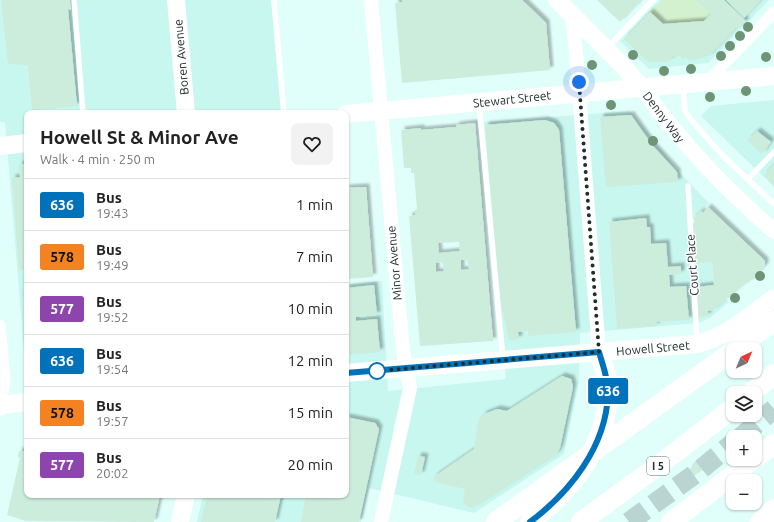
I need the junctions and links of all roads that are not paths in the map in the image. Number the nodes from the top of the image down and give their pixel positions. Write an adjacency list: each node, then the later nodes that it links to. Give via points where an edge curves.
1 (74, 0): 16 (lane)
2 (176, 0): 17 (main road, Boren Avenue)
3 (274, 0): 18 (lane)
4 (371, 0): 19 (street, Minor Avenue)
5 (557, 0): 8 (main road, Denny Way)
6 (653, 0): 9 (lane)
7 (774, 12): 11 (street)
8 (572, 15): 9 (main road, Denny Way); 14 (street)
9 (607, 49): 13 (main road, Denny Way)
10 (774, 76): 11 (main road, Stewart Street)
11 (708, 82): 12 (main road, Stewart Street)
12 (683, 84): 13 (main road, Stewart Street); 24 (lane, Denny Way, via 685,111 724,157)
13 (641, 87): 14 (main road, Stewart Street); 27 (main road, Denny Way, via 690,150 734,196)
14 (580, 92): 15 (main road, Stewart Street); 33 (street)
15 (479, 102): 19 (main road, Stewart Street); 35 (lane)
16 (83, 110)
17 (186, 110)
18 (284, 110)
19 (380, 111): 20 (main road, Stewart Street); 36 (street, Minor Avenue)
20 (349, 114)
21 (24, 143): 22 (main road)
22 (0, 146)
23 (774, 152): 24 (lane)
24 (748, 179): 26 (lane, Denny Way)
25 (688, 186): 32 (lane, Court Place)
26 (774, 204)
27 (774, 231)
28 (774, 298): 32 (main road, Howell Street, via 730,330)
29 (774, 321): 31 (highway)
30 (0, 325): 41 (street, via 5,381)
31 (746, 342)
32 (697, 344): 33 (main road, Howell Street)
33 (599, 352): 35 (main road, Howell Street); 49 (highway, via 608,394 600,429 590,454 581,471 561,495)
34 (726, 356): 48 (highway)
35 (503, 360): 36 (main road, Howell Street)
36 (406, 368): 37 (main road, Howell Street); 47 (street, Minor Avenue, via 410,388)
37 (349, 373)
38 (774, 374): 39 (highway)
39 (759, 386)
40 (24, 403): 41 (main road)
41 (0, 407)
42 (726, 413): 50 (highway, I 5)
43 (774, 444): 51 (highway)
44 (185, 498): 46 (main road)
45 (774, 509): 52 (highway)
46 (180, 522)
47 (381, 522)
48 (496, 522)
49 (530, 522)
50 (581, 522)
51 (671, 522)
52 (760, 522)

